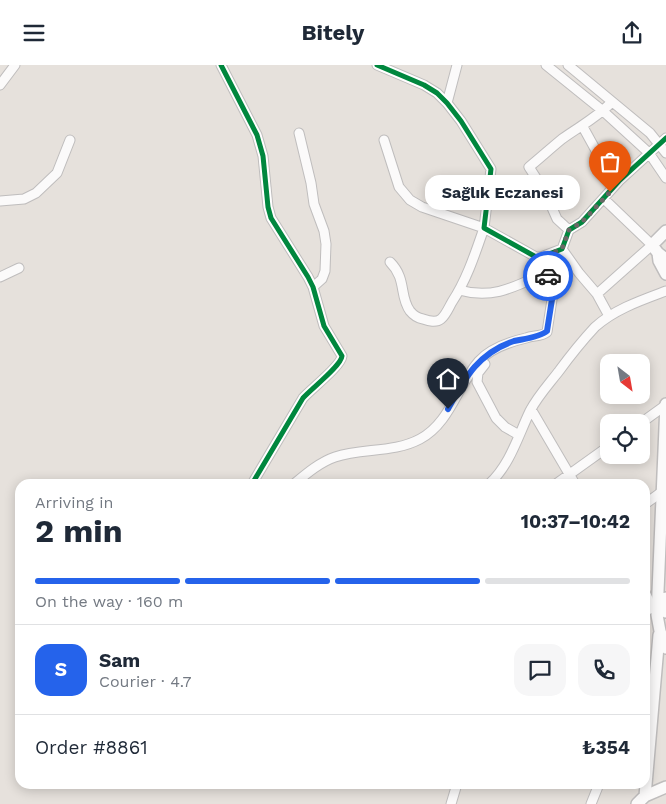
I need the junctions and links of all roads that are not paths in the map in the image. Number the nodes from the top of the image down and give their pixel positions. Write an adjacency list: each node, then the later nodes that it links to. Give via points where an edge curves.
1 (15, 65): 8 (street)
2 (222, 65): 34 (street, via 257,135 271,218)
3 (377, 65): 10 (street, via 424,85)
4 (457, 65): 10 (street)
5 (546, 65): 7 (street)
6 (569, 65): 7 (street); 9 (street)
7 (562, 77): 11 (street)
8 (0, 85)
9 (612, 102): 11 (street); 16 (street)
10 (447, 103): 23 (street, via 491,169)
11 (603, 111): 12 (street); 17 (street)
12 (583, 127): 20 (street, via 598,156); 24 (street, via 563,138 529,167 545,191 557,219)
13 (299, 133): 34 (street, via 326,244 325,271)
14 (70, 140): 22 (street, via 57,173 36,193 24,199)
15 (384, 140): 23 (street, via 399,187 410,200)
16 (663, 141): 17 (street); 18 (street)
17 (649, 153): 19 (street); 20 (street)
18 (666, 153)
19 (666, 178)
20 (619, 181): 21 (street)
21 (604, 199): 24 (street, via 582,222); 27 (street)
22 (0, 201)
23 (484, 228): 28 (street, via 530,255); 35 (street)
24 (569, 230): 26 (street)
25 (666, 231): 27 (main road)
26 (562, 249): 28 (street); 37 (street)
27 (659, 253): 32 (main road); 37 (street)
28 (541, 257): 31 (street)
29 (390, 262): 35 (street, via 402,279 409,309 416,317 431,321 440,319)
30 (19, 268): 33 (street)
31 (547, 272): 35 (street, via 499,293 476,294); 39 (street, via 553,293 547,331)
32 (666, 274)
33 (0, 277)
34 (313, 287): 46 (street, via 324,326 342,358 303,398)
35 (460, 290)
36 (666, 291): 38 (street)
37 (597, 294): 38 (street)
38 (609, 317): 41 (street, via 581,343)
39 (495, 349): 43 (street, via 479,370 477,382 496,418); 47 (street, via 479,361 442,422 429,434 410,444 333,457)
40 (666, 405): 42 (street); 51 (main road)
41 (531, 409): 43 (street); 45 (street)
42 (650, 417)
43 (519, 435): 48 (street)
44 (600, 452): 45 (street)
45 (568, 474): 49 (street); 50 (street)
46 (255, 479)
47 (301, 479)
48 (494, 479)
49 (562, 479)
50 (572, 479)
51 (665, 485): 52 (street); 55 (main road)
52 (650, 499)
53 (650, 598): 55 (street)
54 (666, 598): 55 (main road)
55 (659, 608): 56 (main road)
56 (663, 629): 57 (main road); 58 (main road)
57 (666, 648)
58 (650, 714)
59 (666, 787): 62 (main road)
60 (456, 789): 63 (street)
61 (597, 789): 64 (street)
62 (641, 800)
63 (451, 804)
64 (591, 804)

